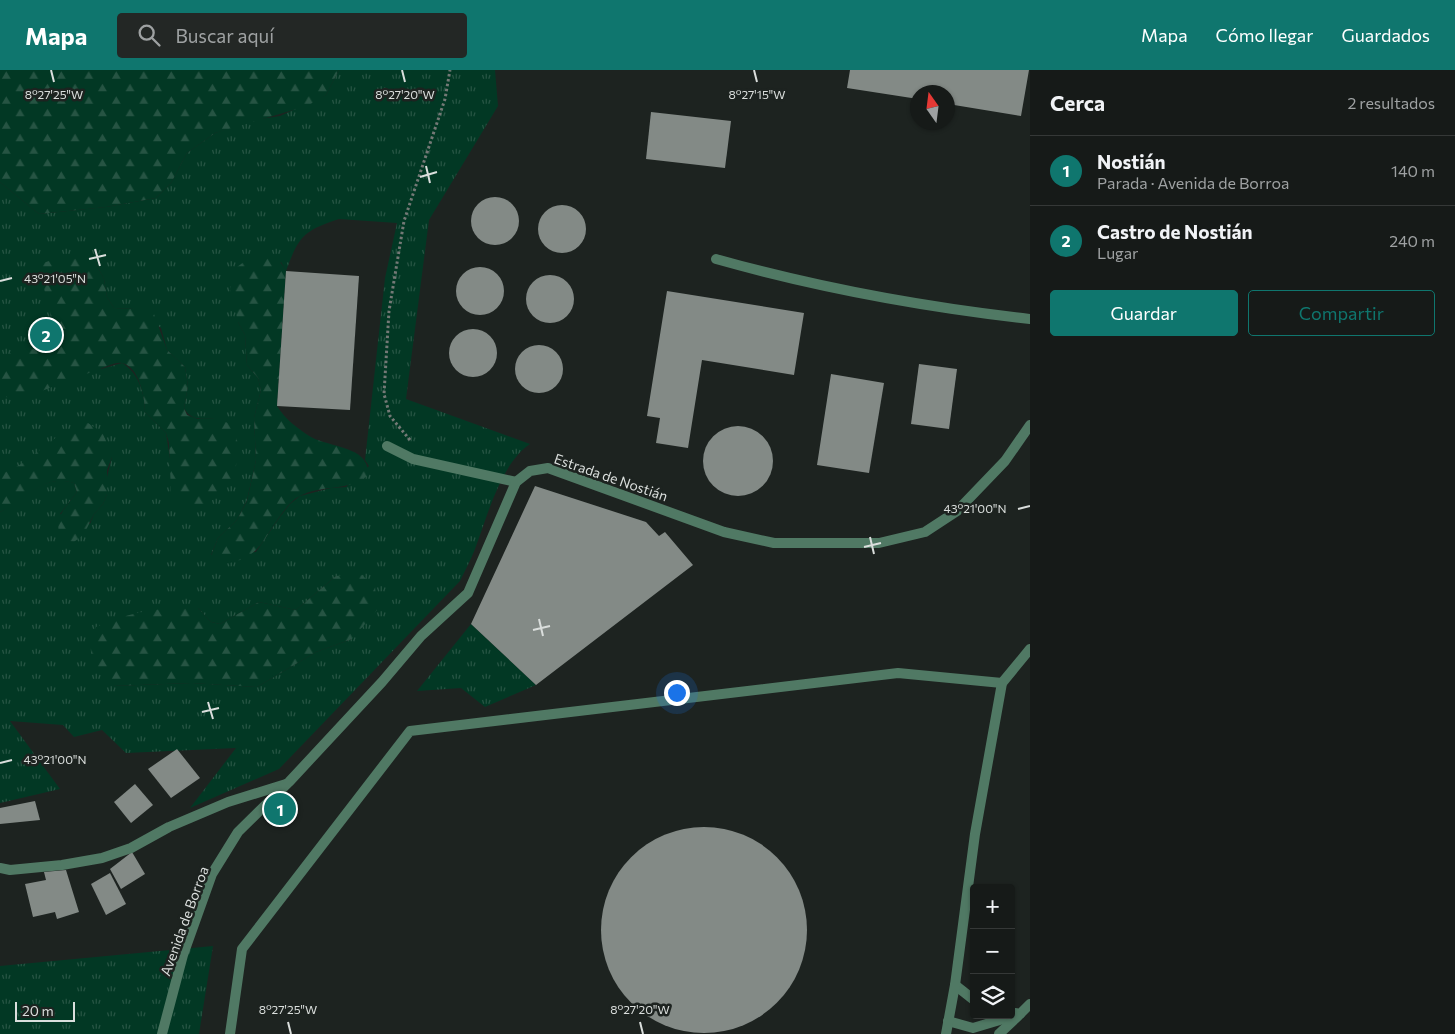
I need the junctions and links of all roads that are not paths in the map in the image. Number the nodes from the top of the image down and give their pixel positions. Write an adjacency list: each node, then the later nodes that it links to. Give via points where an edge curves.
1 (716, 259): 2 (street, via 785,278 894,301)
2 (1030, 319)
3 (1030, 424): 5 (street, Estrada de Nostián, via 1004,461 957,511 925,532 879,543 774,543 724,532 548,468 530,471)
4 (387, 446): 5 (street, via 413,459)
5 (516, 482): 8 (street, via 468,593 422,636)
6 (1030, 648): 7 (street)
7 (1002, 683): 10 (street, via 975,834); 16 (street, via 898,673 410,730 242,948)
8 (289, 782): 9 (street, via 228,802 169,827 131,848 102,858 62,865); 15 (street, Avenida de Borroa, via 238,832 212,874 183,955)
9 (0, 868)
10 (955, 985): 11 (street); 14 (street)
11 (970, 997)
12 (1030, 1004): 13 (street)
13 (1016, 1013): 14 (street, via 973,1028); 18 (street)
14 (948, 1021): 17 (street)
15 (162, 1034)
16 (230, 1034)
17 (946, 1034)
18 (999, 1034)

